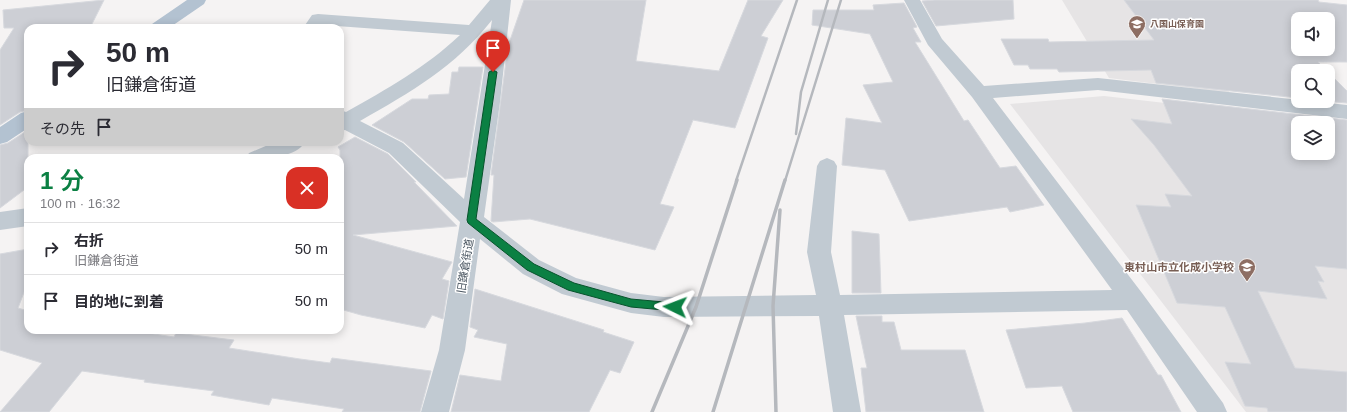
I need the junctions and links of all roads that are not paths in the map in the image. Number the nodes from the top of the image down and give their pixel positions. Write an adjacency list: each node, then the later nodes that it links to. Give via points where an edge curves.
1 (499, 0): 7 (street)
2 (503, 0): 18 (street, 旧鎌倉街道)
3 (912, 0): 8 (street, via 934,41)
4 (193, 1): 5 (main road)
5 (163, 24)
6 (315, 24): 7 (street, via 318,20)
7 (474, 31): 10 (street, via 446,58 410,84)
8 (979, 93): 9 (street, via 1098,84); 20 (street)
9 (1347, 112)
10 (344, 120)
11 (24, 121): 13 (main road)
12 (344, 122): 18 (street, via 396,148)
13 (0, 137)
14 (286, 146): 15 (street)
15 (266, 154)
16 (827, 166): 21 (street, via 819,252)
17 (24, 218): 19 (street)
18 (472, 220): 21 (street, via 531,267 571,287 631,303 664,307); 22 (street, 旧鎌倉街道, via 452,350)
19 (0, 221)
20 (1133, 300): 21 (street); 24 (street)
21 (830, 305): 23 (street)
22 (435, 412)
23 (847, 412)
24 (1213, 412)

